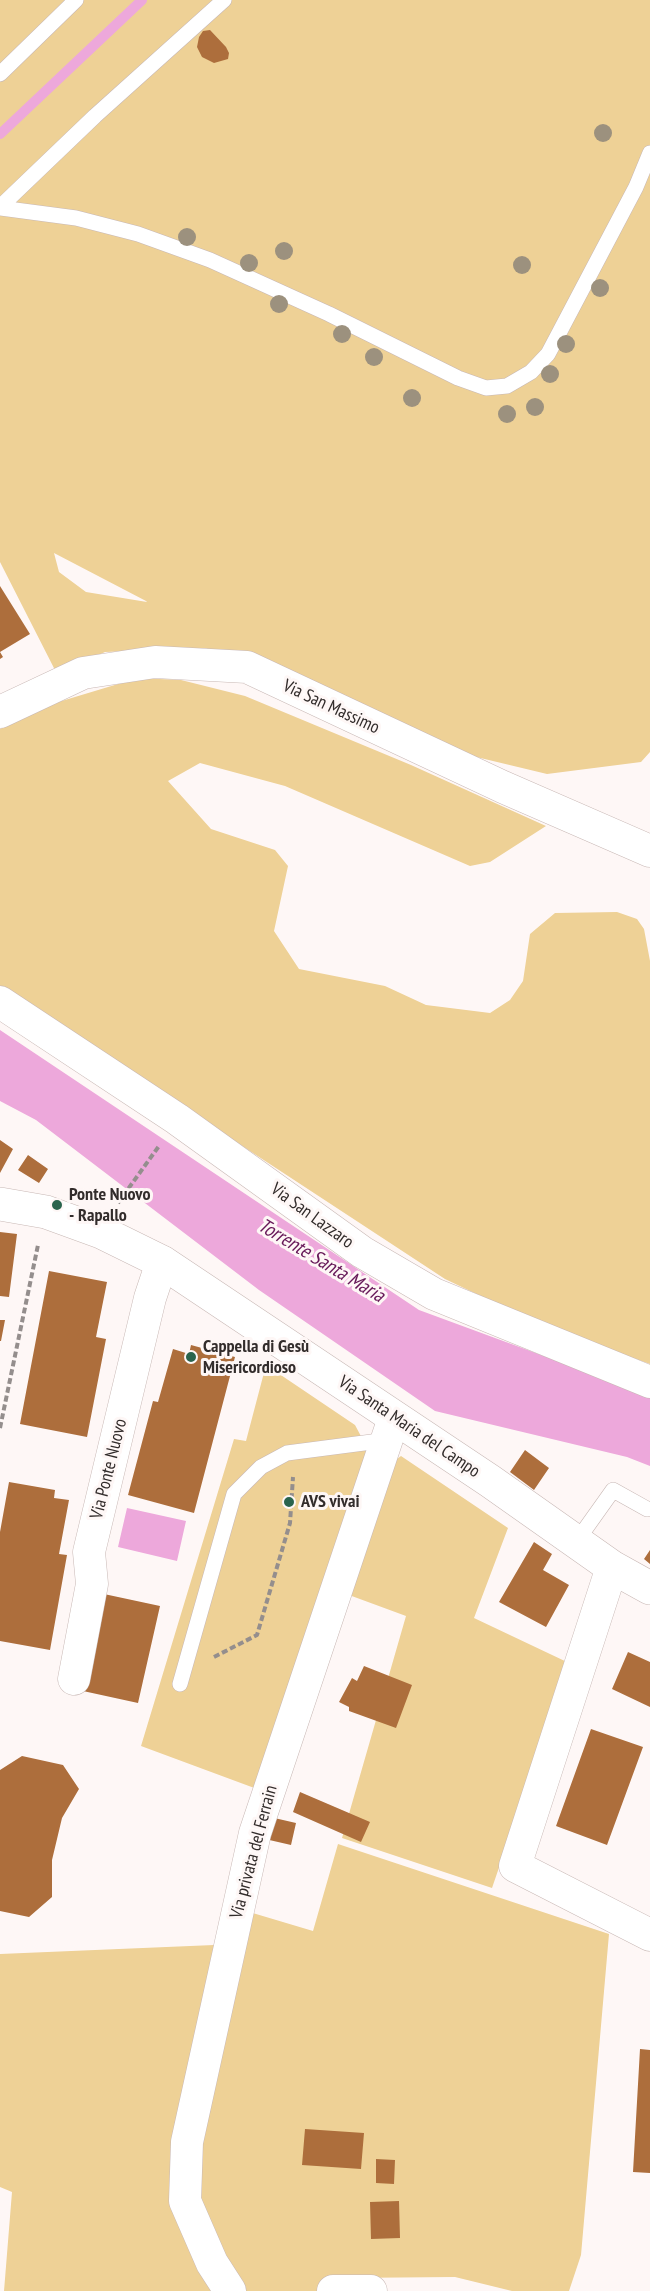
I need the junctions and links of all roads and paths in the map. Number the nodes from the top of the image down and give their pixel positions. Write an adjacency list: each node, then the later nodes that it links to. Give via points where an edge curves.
1 (76, 0): 3 (lane)
2 (224, 0): 5 (lane)
3 (0, 74)
4 (650, 153): 5 (lane, via 548,354 531,372 507,386 486,388 210,260 138,234 76,218)
5 (0, 208)
6 (0, 712): 7 (street, Via San Massimo, via 83,673 155,662 248,667)
7 (650, 851)
8 (0, 1002): 14 (street, Via San Lazzaro, via 177,1119 362,1252 434,1294)
9 (160, 1145): 12 (path)
10 (0, 1204): 11 (street, Via Santa Maria del Campo)
11 (46, 1212): 13 (street, Via Santa Maria del Campo, via 101,1232); 15 (path)
12 (111, 1212)
13 (162, 1262): 16 (street, Via Santa Maria del Campo); 22 (street, Via Ponte Nuovo, via 89,1552 92,1584)
14 (650, 1382)
15 (0, 1428)
16 (391, 1429): 17 (lane); 19 (street, Via Santa Maria del Campo, via 489,1481); 25 (street, Via privata del Ferrain, via 255,1833 187,2142 185,2201 212,2263)
17 (287, 1453): 23 (lane, via 261,1467 234,1494); 23 (path, via 293,1475 290,1523 257,1635 213,1657)
18 (647, 1509): 19 (lane, via 613,1490)
19 (576, 1542): 20 (street, Via Santa Maria del Campo)
20 (612, 1567): 21 (street, Via Santa Maria del Campo); 24 (street, via 515,1866)
21 (650, 1588)
22 (74, 1679)
23 (180, 1684)
24 (650, 1935)
25 (230, 2291)
26 (333, 2291): 27 (street)
27 (371, 2291)

